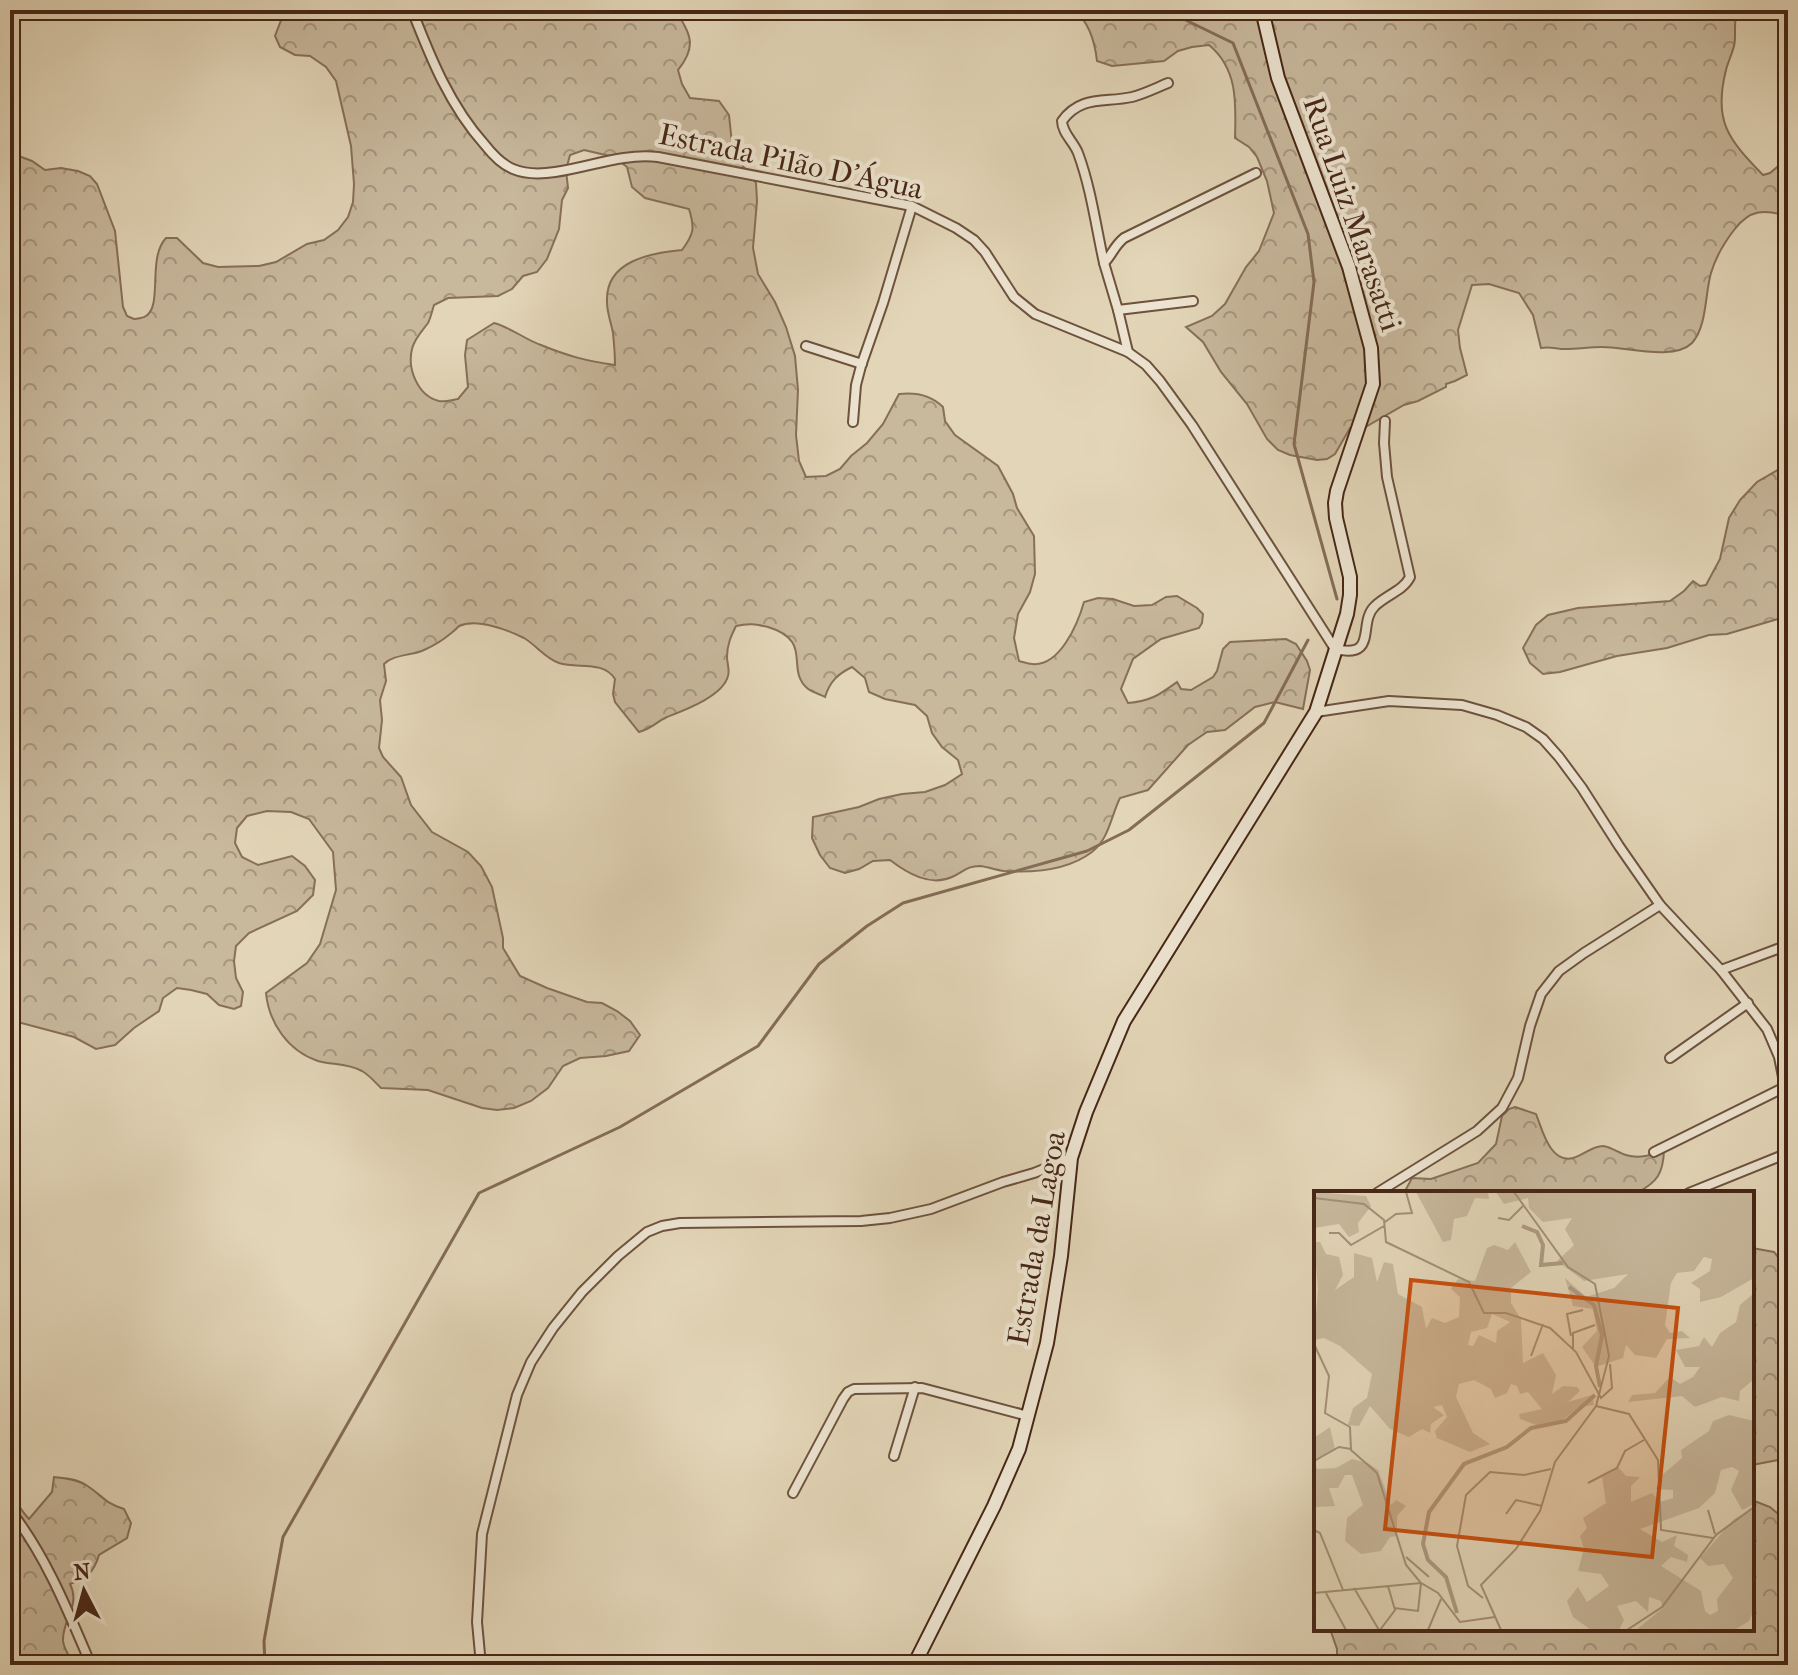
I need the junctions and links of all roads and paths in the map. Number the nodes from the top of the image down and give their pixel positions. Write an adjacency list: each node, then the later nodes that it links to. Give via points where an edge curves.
1 (412, 10): 5 (street, Estrada Pilão D'Água, via 449,96 471,130 511,168 553,173 648,156)
2 (1262, 10): 14 (street, Rua Luiz Marasatti, via 1278,78 1349,267 1374,367 1335,503 1350,577 1347,614)
3 (1168, 83): 6 (street, via 1129,98 1080,104 1062,121 1081,164)
4 (1256, 173): 6 (street, via 1124,238)
5 (912, 206): 10 (street, Estrada Pilão D'Água, via 974,240 1014,297 1035,314); 11 (street)
6 (1104, 263): 8 (street)
7 (1193, 301): 8 (street)
8 (1118, 310): 10 (street)
9 (806, 346): 11 (street)
10 (1128, 352): 14 (street, Estrada Pilão D'Água, via 1146,365 1192,425)
11 (862, 364): 13 (street)
12 (1385, 421): 14 (street, via 1387,477 1410,577 1370,612 1365,642 1348,652)
13 (853, 422)
14 (1335, 649): 15 (street, Rua Luiz Marasatti)
15 (1316, 712): 16 (street, via 1389,701 1428,702 1462,705 1526,727 1559,757); 25 (street, Estrada da Lagoa, via 1124,1021)
16 (1660, 905): 18 (street); 26 (street, via 1559,971 1541,994 1518,1078 1502,1108 1477,1131)
17 (1788, 945): 18 (street)
18 (1721, 970): 19 (street)
19 (1748, 1003): 20 (street); 21 (street, via 1767,1029)
20 (1670, 1058)
21 (1785, 1087): 22 (street); 23 (street)
22 (1788, 1130)
23 (1654, 1152)
24 (1788, 1153): 27 (street)
25 (1071, 1158): 29 (street, Estrada da Lagoa, via 1047,1343); 34 (street, via 910,1215 861,1221 680,1223 647,1232 618,1256 553,1328 517,1395 482,1534 477,1622)
26 (1380, 1191)
27 (1694, 1191)
28 (915, 1387): 29 (street); 30 (street); 31 (street, via 848,1392)
29 (1028, 1416): 35 (street, Estrada da Lagoa, via 994,1506)
30 (894, 1456)
31 (793, 1493)
32 (10, 1510): 33 (street, via 50,1573)
33 (91, 1665)
34 (481, 1665)
35 (914, 1665)

